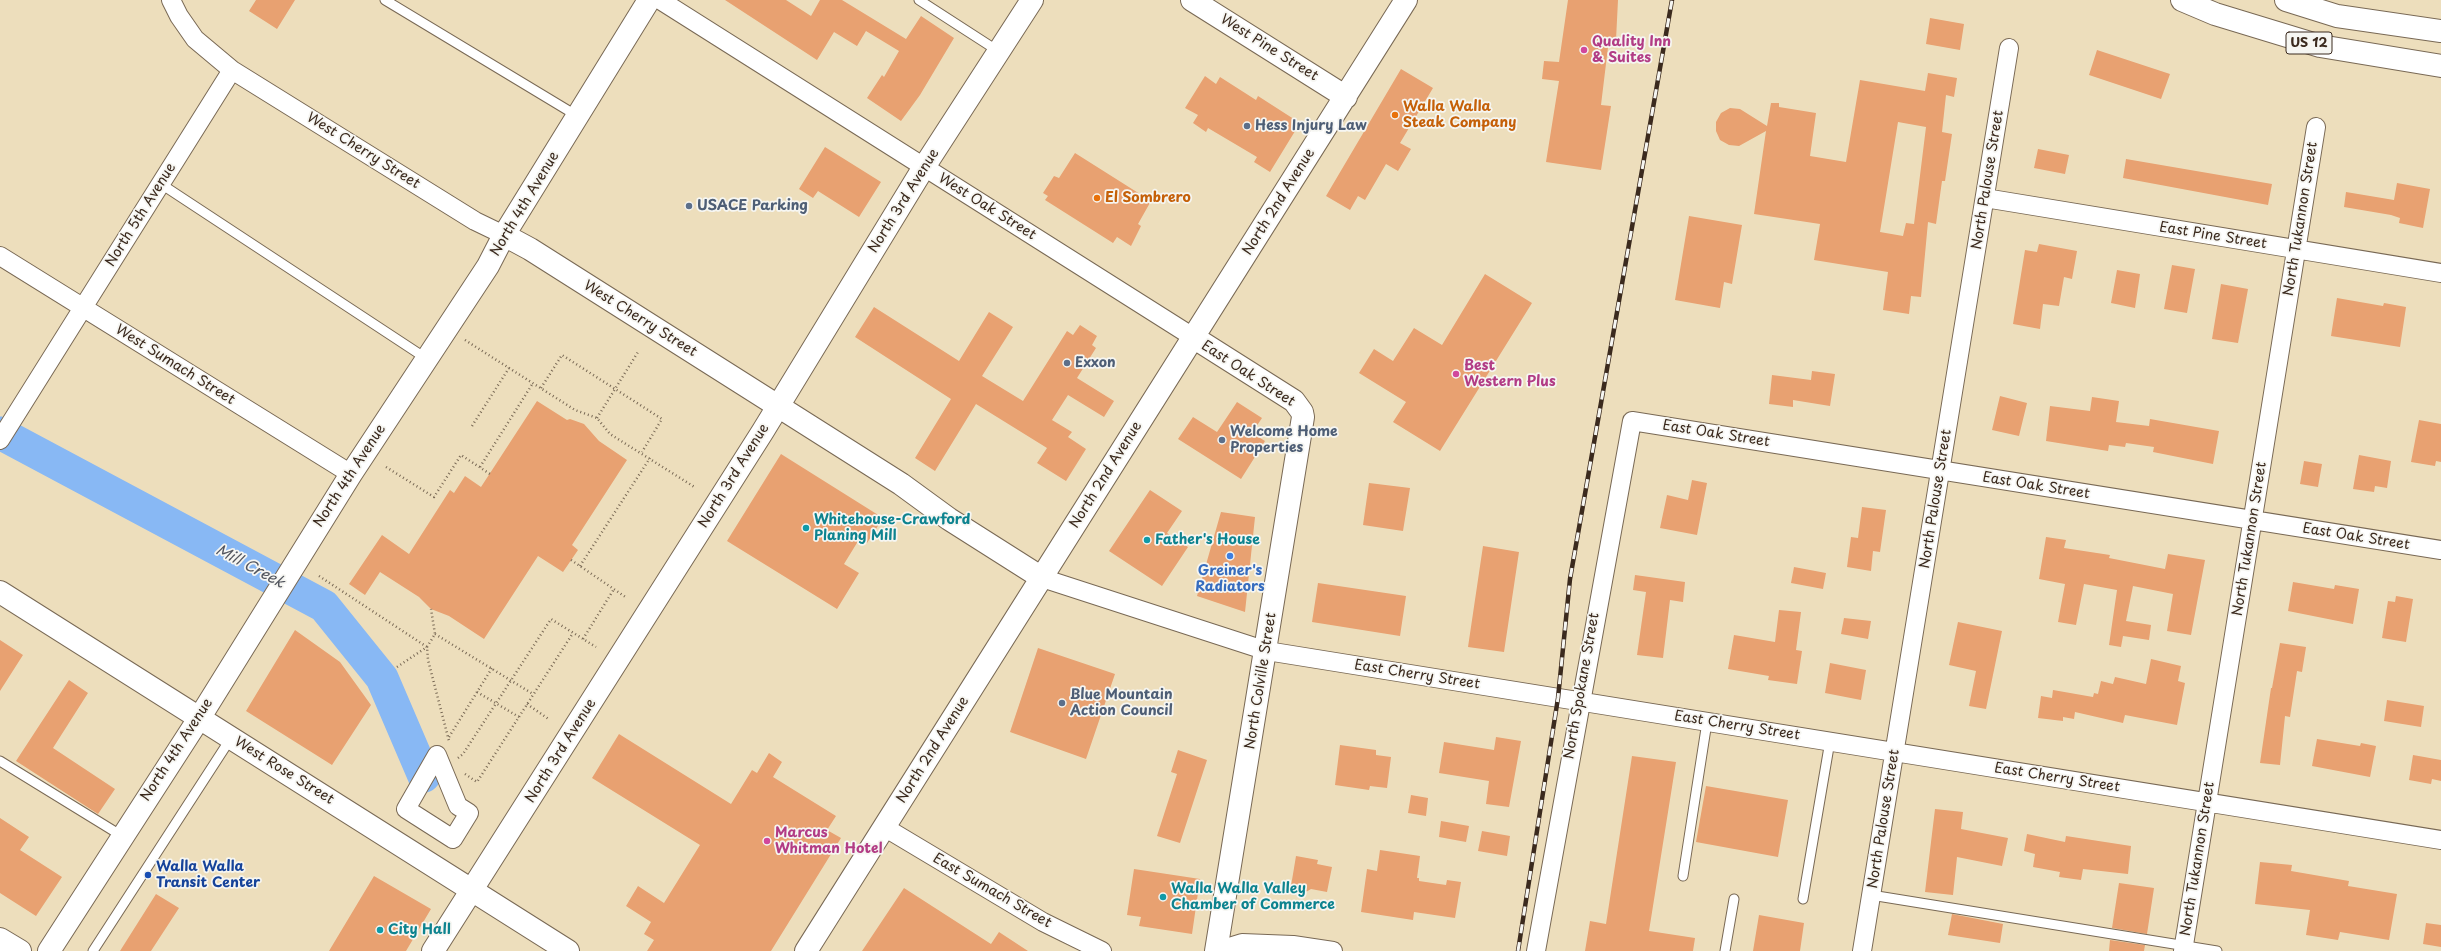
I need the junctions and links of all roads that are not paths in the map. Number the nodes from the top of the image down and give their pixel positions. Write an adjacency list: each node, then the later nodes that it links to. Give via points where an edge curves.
1 (171, 0): 15 (street, via 196,39)
2 (385, 0): 17 (lane)
3 (649, 0): 17 (main road, North 4th Avenue)
4 (660, 0): 19 (street, West Oak Street)
5 (919, 0): 13 (lane)
6 (1032, 0): 13 (main road, North 3rd Avenue)
7 (1192, 0): 16 (main road, West Pine Street)
8 (1406, 0): 16 (main road, North 2nd Avenue)
9 (2182, 0): 14 (main road, US 12, via 2215,14 2320,46)
10 (2286, 0): 11 (main road, US 12, via 2337,16)
11 (2441, 31)
12 (2009, 48): 21 (street, North Palouse Street)
13 (998, 51): 19 (main road, North 3rd Avenue)
14 (2441, 66)
15 (232, 70): 20 (street, North 5th Avenue); 22 (street, West Cherry Street, via 475,221)
16 (1346, 97): 27 (main road, North 2nd Avenue)
17 (579, 117): 22 (main road, North 4th Avenue)
18 (2316, 127): 23 (street, North Tukannon Street)
19 (924, 167): 27 (street, West Oak Street); 29 (main road, North 3rd Avenue)
20 (161, 184): 26 (street, North 5th Avenue); 28 (lane)
21 (1984, 198): 23 (street, East Pine Street); 33 (street, North Palouse Street)
22 (504, 236): 28 (main road, North 4th Avenue, via 488,266); 29 (main road, West Cherry Street, via 530,249)
23 (2296, 249): 25 (street, East Pine Street); 35 (street, North Tukannon Street)
24 (0, 256): 26 (street, West Sumach Street)
25 (2441, 273)
26 (83, 308): 32 (street, North 5th Avenue); 34 (street, West Sumach Street)
27 (1193, 337): 30 (main road, East Oak Street, via 1294,401); 37 (main road, North 2nd Avenue)
28 (427, 359): 34 (main road, North 4th Avenue)
29 (777, 406): 37 (main road, West Cherry Street, via 901,484 949,519); 52 (main road, North 3rd Avenue)
30 (1302, 412): 39 (main road, North Colville Street, via 1303,423)
31 (1632, 421): 33 (street, East Oak Street); 40 (street, North Spokane Street)
32 (0, 440)
33 (1941, 470): 35 (street, East Oak Street); 45 (street, North Palouse Street)
34 (351, 474): 41 (main road, North 4th Avenue)
35 (2253, 520): 36 (street, East Oak Street); 47 (street, North Tukannon Street)
36 (2441, 550)
37 (1042, 578): 39 (street, East Cherry Street); 48 (main road, North 2nd Avenue)
38 (0, 592): 41 (main road, West Rose Street)
39 (1267, 650): 40 (street, East Cherry Street); 65 (main road, North Colville Street)
40 (1579, 701): 42 (street, East Cherry Street); 67 (street, North Spokane Street)
41 (200, 717): 43 (main road, West Rose Street); 49 (main road, North 4th Avenue)
42 (1706, 722): 44 (street, East Cherry Street); 51 (lane)
43 (231, 738): 52 (main road, West Rose Street); 60 (lane)
44 (1830, 741): 45 (street, East Cherry Street); 55 (lane)
45 (1895, 752): 47 (street, East Cherry Street); 53 (street, North Palouse Street)
46 (0, 761): 49 (lane)
47 (2207, 802): 50 (street, East Cherry Street); 57 (street, North Tukannon Street)
48 (884, 827): 63 (main road, North 2nd Avenue); 64 (street, East Sumach Street, via 1043,922)
49 (122, 836): 59 (main road, North 4th Avenue)
50 (2441, 840)
51 (1683, 876)
52 (473, 890): 61 (main road, North 3rd Avenue); 62 (main road, West Rose Street)
53 (1871, 895): 57 (lane); 69 (street, North Palouse Street)
54 (1734, 899): 68 (lane)
55 (1803, 899)
56 (0, 939): 58 (main road)
57 (2183, 948): 70 (lane)
58 (20, 951)
59 (49, 951)
60 (94, 951)
61 (433, 951)
62 (568, 951)
63 (806, 951)
64 (1102, 951)
65 (1216, 951): 66 (street, via 1242,943 1293,945)
66 (1333, 951)
67 (1536, 951)
68 (1725, 951)
69 (1862, 951)
70 (2217, 951)

